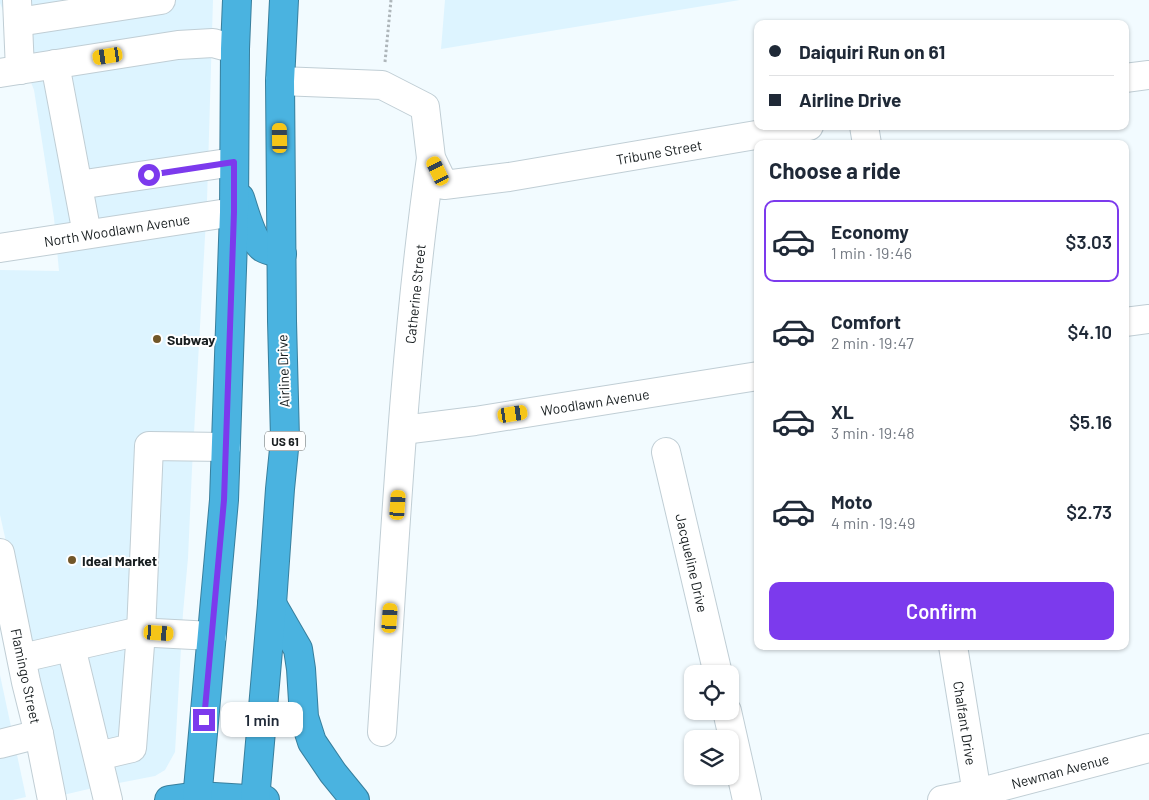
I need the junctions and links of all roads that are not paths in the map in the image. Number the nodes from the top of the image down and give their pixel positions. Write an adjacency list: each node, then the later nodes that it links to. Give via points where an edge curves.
1 (162, 0): 4 (street)
2 (237, 0): 5 (highway)
3 (284, 0): 10 (highway, Airline Drive / US 61)
4 (18, 11): 7 (street)
5 (235, 49): 6 (street, via 213,43 178,45); 13 (highway)
6 (55, 64): 7 (street); 14 (street)
7 (10, 71)
8 (1149, 75): 9 (street)
9 (1129, 78)
10 (280, 81): 12 (street, via 382,85 425,106); 18 (highway, Airline Drive / US 61)
11 (785, 130): 12 (street, Tribune Street, via 444,185)
12 (431, 158): 22 (street, Catherine Street, via 414,288)
13 (234, 171): 14 (street); 15 (highway); 18 (highway, via 253,234 262,247)
14 (78, 186): 16 (street)
15 (234, 212): 16 (street, North Woodlawn Avenue); 23 (highway)
16 (87, 234): 17 (street, North Woodlawn Avenue)
17 (0, 248)
18 (282, 254): 26 (highway, Airline Drive / US 61, via 285,439)
19 (1149, 319): 20 (street)
20 (1129, 322)
21 (754, 377): 22 (street, Woodlawn Avenue)
22 (403, 430): 34 (street, Catherine Street)
23 (226, 447): 27 (street, via 149,446); 28 (highway)
24 (666, 452): 32 (street, Jacqueline Drive)
25 (0, 553): 31 (street, Flamingo Street)
26 (272, 604): 44 (highway, Airline Drive / US 61); 45 (highway, via 298,649 304,717 312,742)
27 (141, 632): 28 (street); 29 (street); 38 (street, via 132,748)
28 (212, 636): 40 (highway)
29 (71, 647): 31 (street); 38 (street)
30 (953, 650): 39 (street, Chalfant Drive)
31 (14, 659): 35 (street, Flamingo Street)
32 (716, 665)
33 (729, 720): 46 (street)
34 (382, 732)
35 (39, 734): 36 (street); 41 (street, Flamingo Street)
36 (0, 744)
37 (1149, 748): 39 (street, Newman Avenue)
38 (98, 756): 42 (street)
39 (977, 797): 47 (street, Newman Avenue)
40 (198, 798): 43 (highway); 44 (highway)
41 (52, 800)
42 (108, 800)
43 (169, 800)
44 (258, 800)
45 (356, 800)
46 (748, 800)
47 (942, 800)

